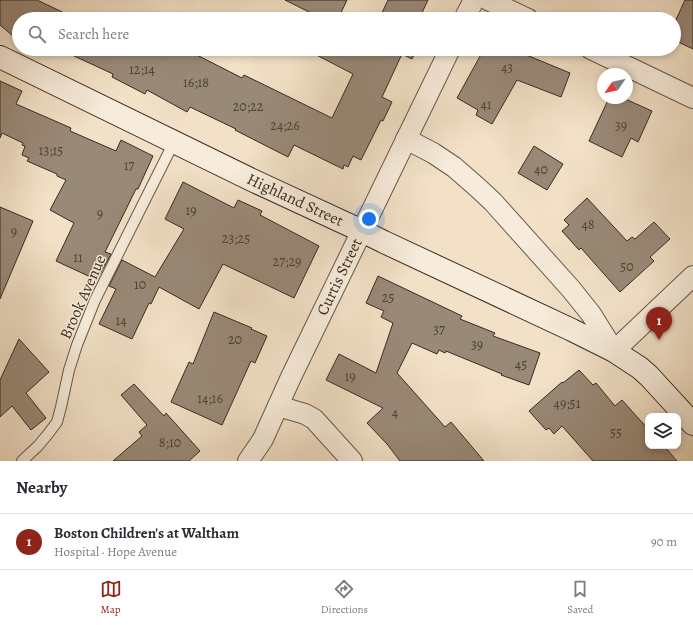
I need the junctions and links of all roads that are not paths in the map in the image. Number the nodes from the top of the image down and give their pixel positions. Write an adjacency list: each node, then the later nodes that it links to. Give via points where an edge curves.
1 (474, 0): 3 (street)
2 (488, 0): 4 (street)
3 (468, 12)
4 (513, 12)
5 (447, 56): 9 (street, Curtis Street)
6 (606, 56): 8 (street)
7 (0, 57): 10 (street, Highland Street)
8 (693, 98)
9 (406, 139): 11 (street, Curtis Street); 13 (street, Highland Street, via 449,163 493,202 571,289 591,314)
10 (174, 142): 11 (street, Highland Street); 16 (lane, Brook Avenue, via 95,300 68,370 57,422)
11 (362, 231): 13 (street, Highland Street); 14 (street, Curtis Street)
12 (693, 276): 13 (street)
13 (614, 351): 15 (street, Highland Street, via 649,376)
14 (278, 406): 17 (street, Curtis Street, via 258,448); 18 (street, via 310,416)
15 (693, 424)
16 (22, 461)
17 (248, 461)
18 (352, 461)

